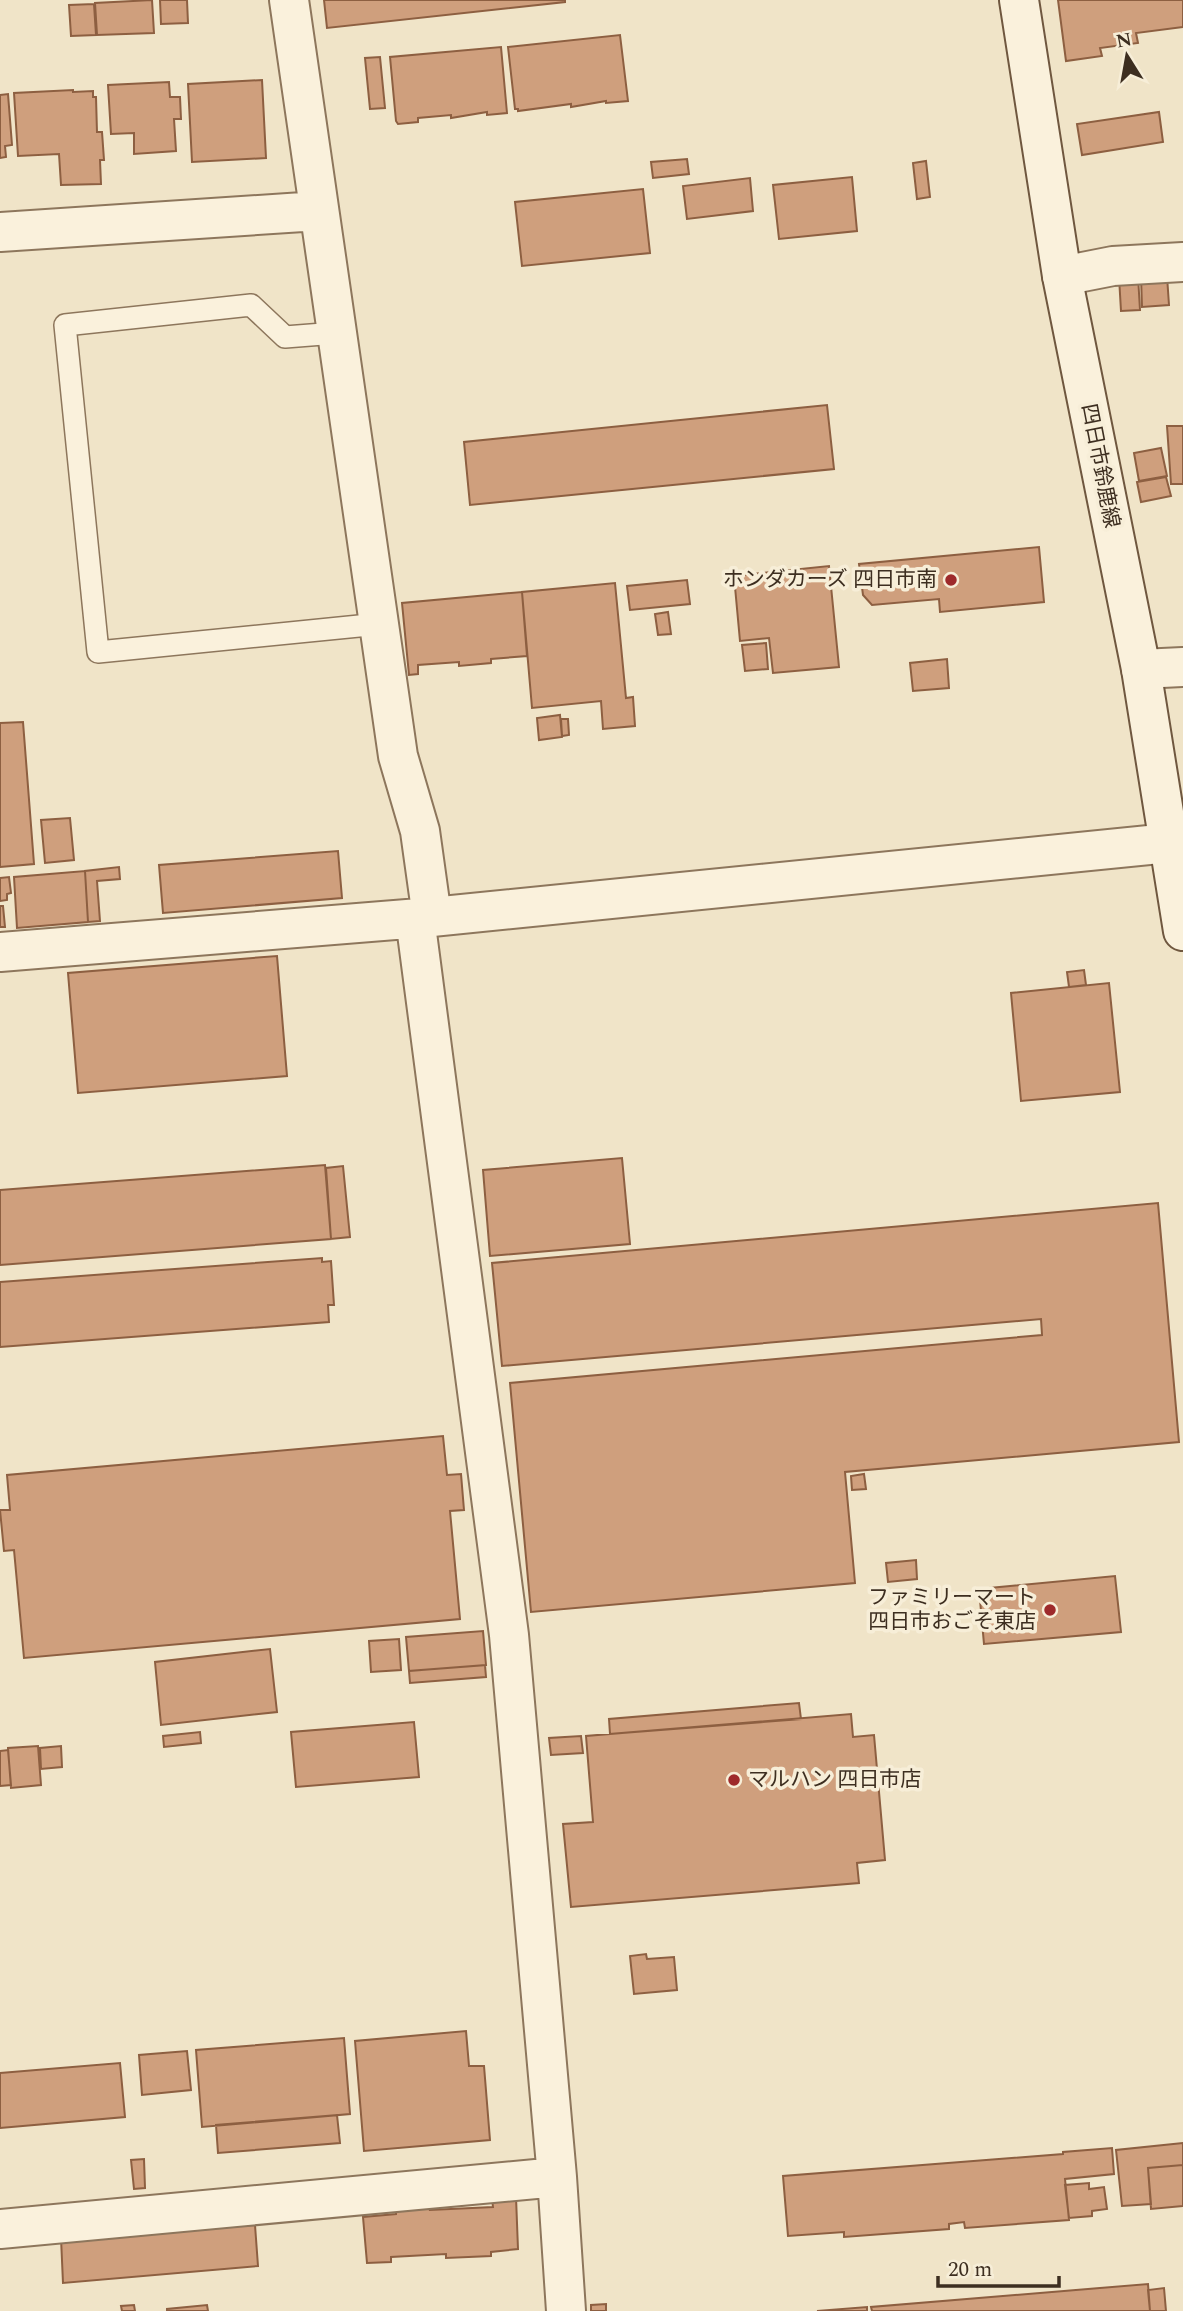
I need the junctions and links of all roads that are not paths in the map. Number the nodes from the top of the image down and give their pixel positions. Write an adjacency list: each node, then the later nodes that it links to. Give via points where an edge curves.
1 (289, 0): 3 (street)
2 (1019, 0): 6 (street, 四日市鈴鹿線)
3 (318, 211): 4 (street); 7 (street)
4 (0, 232)
5 (1183, 262): 6 (street, via 1113,266)
6 (1062, 276): 10 (street, 四日市鈴鹿線)
7 (336, 334): 8 (street); 8 (lane, via 285,337 251,305 65,325 98,652)
8 (379, 624): 12 (street, via 398,757 420,831)
9 (1183, 667): 10 (street)
10 (1141, 669): 11 (street, 四日市鈴鹿線)
11 (1169, 843): 12 (street); 13 (street, 四日市鈴鹿線)
12 (424, 917): 14 (street); 15 (street, via 509,1635)
13 (1183, 931)
14 (0, 952)
15 (557, 2177): 16 (street); 17 (street)
16 (0, 2229)
17 (566, 2311)

